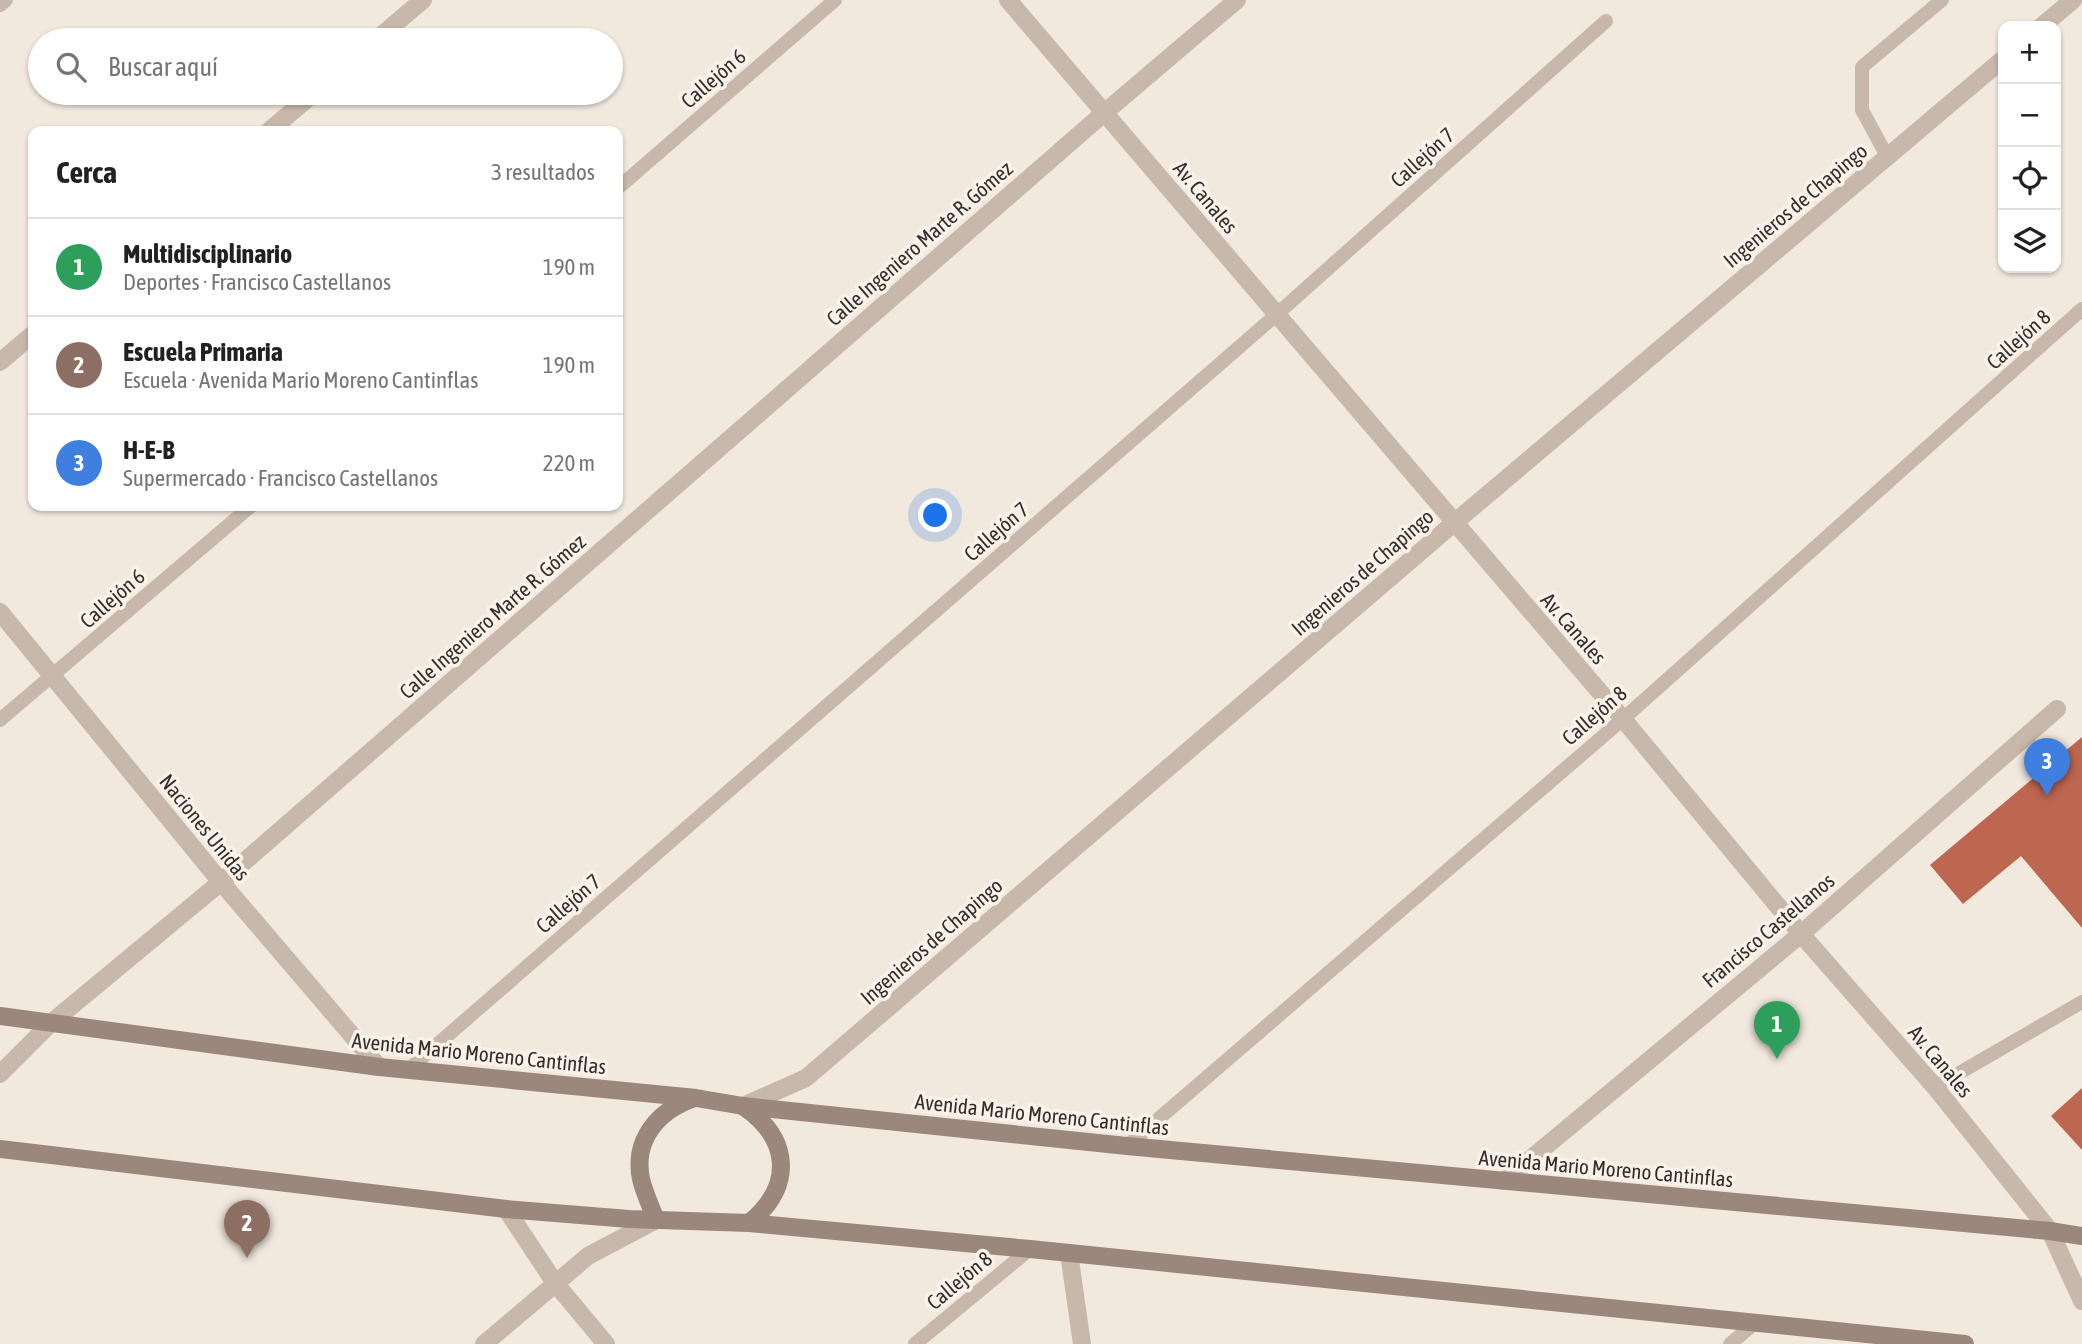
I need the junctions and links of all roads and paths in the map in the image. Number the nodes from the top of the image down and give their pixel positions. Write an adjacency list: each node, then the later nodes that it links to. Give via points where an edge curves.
1 (6, 0): 8 (lane)
2 (423, 0): 11 (street)
3 (835, 0): 17 (lane, Callejón 6)
4 (1008, 0): 14 (street, Av. Canales)
5 (1237, 0): 14 (street, Calle Ingeniero Marte R. Gómez)
6 (1942, 0): 16 (lane, via 1863,67 1862,110)
7 (2073, 0): 10 (street)
8 (0, 5)
9 (1606, 21): 19 (lane, Callejón 7)
10 (2048, 21)
11 (390, 28)
12 (1998, 63): 16 (street, Ingenieros de Chapingo)
13 (300, 105): 15 (street)
14 (1104, 113): 19 (street, Av. Canales); 29 (street, Calle Ingeniero Marte R. Gómez)
15 (276, 126)
16 (1887, 156): 23 (street, Ingenieros de Chapingo)
17 (623, 184)
18 (2082, 309): 27 (lane, Callejón 8)
19 (1276, 315): 23 (street, Av. Canales); 35 (lane, Callejón 7)
20 (28, 338): 21 (street)
21 (0, 362)
22 (245, 511): 25 (lane, Callejón 6)
23 (1454, 523): 27 (street, Av. Canales); 39 (street, Ingenieros de Chapingo, via 806,1078)
24 (0, 612): 25 (street, Naciones Unidas)
25 (54, 676): 28 (lane, Callejón 6); 29 (street, Naciones Unidas)
26 (2057, 709): 30 (street, Francisco Castellanos)
27 (1623, 719): 30 (street, Av. Canales); 40 (lane, Callejón 8)
28 (0, 720)
29 (221, 882): 33 (street, Calle Ingeniero Marte R. Gómez); 34 (street, Naciones Unidas)
30 (1801, 934): 37 (street, Av. Canales); 42 (street, Francisco Castellanos)
31 (2082, 1002): 37 (lane)
32 (0, 1016): 33 (main road, Avenida Mario Moreno Cantinflas)
33 (51, 1023): 34 (main road, Avenida Mario Moreno Cantinflas); 36 (street, Calle Ingeniero Marte R. Gómez)
34 (379, 1067): 35 (main road, Avenida Mario Moreno Cantinflas)
35 (409, 1069): 38 (main road, Avenida Mario Moreno Cantinflas)
36 (0, 1074)
37 (1935, 1087): 46 (street, Av. Canales)
38 (696, 1098): 39 (main road, Avenida Mario Moreno Cantinflas); 44 (main road, via 675,1105 645,1136 639,1158 641,1180)
39 (743, 1106): 40 (main road, Avenida Mario Moreno Cantinflas); 45 (main road, via 773,1134 780,1174 764,1210)
40 (1127, 1146): 42 (main road, Avenida Mario Moreno Cantinflas)
41 (0, 1149): 43 (main road)
42 (1504, 1181): 46 (main road, Avenida Mario Moreno Cantinflas)
43 (506, 1209): 44 (main road); 50 (street)
44 (656, 1220): 45 (main road); 50 (street, via 588,1256)
45 (748, 1223): 48 (main road)
46 (2050, 1231): 47 (main road, Avenida Mario Moreno Cantinflas); 51 (street, Av. Canales)
47 (2082, 1236)
48 (1030, 1248): 49 (main road); 55 (lane, Callejón 8)
49 (1069, 1252): 52 (main road); 56 (street)
50 (555, 1283): 53 (street); 54 (street)
51 (2082, 1301)
52 (1755, 1323): 57 (lane); 58 (main road)
53 (484, 1344)
54 (606, 1344)
55 (915, 1344)
56 (1082, 1344)
57 (1730, 1344)
58 (1965, 1344)

